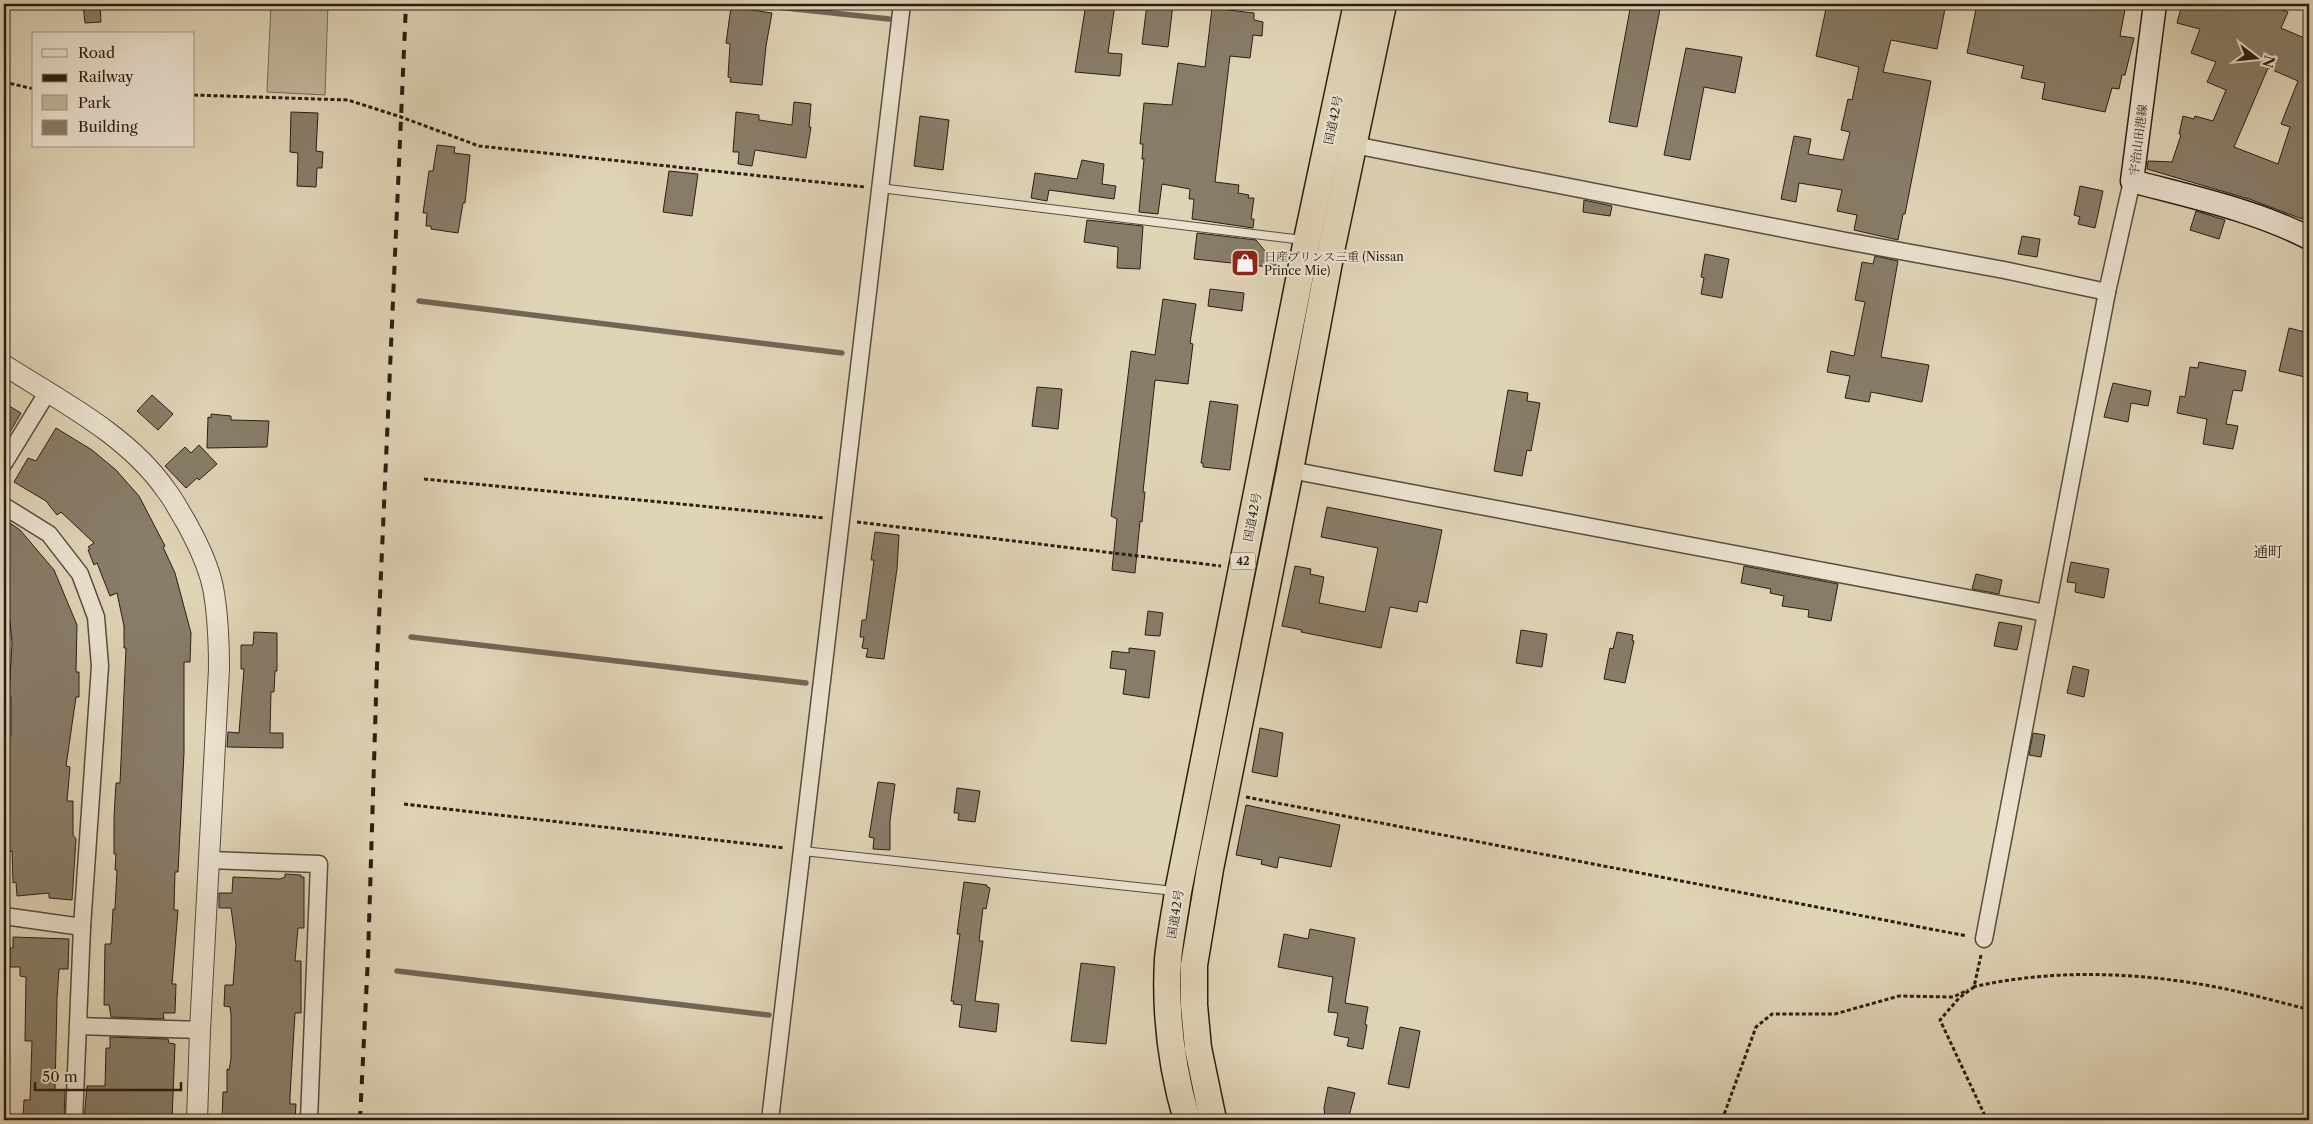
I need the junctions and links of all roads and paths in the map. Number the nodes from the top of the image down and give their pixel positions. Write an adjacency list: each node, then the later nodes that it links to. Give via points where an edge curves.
1 (902, 4): 10 (street)
2 (1357, 4): 12 (highway, 国道42号 / 42)
3 (1383, 4): 8 (highway, 国道42号 / 42)
4 (2156, 4): 9 (main road, 宇治山田港線)
5 (4, 82): 6 (path)
6 (32, 89)
7 (195, 95): 10 (path, via 348,100 479,146)
8 (1354, 145): 12 (highway, 国道42号 / 42); 13 (street)
9 (2132, 181): 11 (main road, 宇治山田港線, via 2220,204 2285,226); 13 (street)
10 (880, 188): 12 (lane); 20 (street)
11 (2309, 238)
12 (1320, 243): 17 (highway, 国道42号 / 42); 21 (highway, 国道42号 / 42, via 1298,298)
13 (2107, 292): 22 (street)
14 (4, 366): 15 (street)
15 (47, 393): 16 (street); 26 (street, via 100,427 148,467 166,489 206,563 214,591 219,669)
16 (4, 463)
17 (1290, 470): 22 (street); 23 (highway, 国道42号 / 42)
18 (424, 479): 20 (path)
19 (4, 506): 29 (street, via 49,534 80,574 96,617 100,666)
20 (842, 520): 21 (path); 25 (street)
21 (1242, 568): 27 (highway, 国道42号 / 42)
22 (2046, 613): 30 (street)
23 (1226, 793): 30 (path); 41 (highway, 国道42号 / 42, via 1194,965 1198,1048)
24 (404, 804): 25 (path)
25 (803, 850): 27 (lane); 39 (street)
26 (209, 860): 35 (street); 38 (street, via 319,864)
27 (1178, 892): 40 (highway, 国道42号 / 42, via 1168,959 1167,992 1173,1060)
28 (4, 916): 29 (street)
29 (82, 927): 34 (street)
30 (1984, 939): 31 (path)
31 (1974, 987): 32 (path, via 2059,974 2144,977 2211,986); 42 (path, via 1953,997 1899,996 1835,1014 1772,1014 1756,1027); 43 (path, via 1959,998 1940,1020)
32 (2308, 1009): 33 (path)
33 (2309, 1015)
34 (78, 1026): 35 (street); 36 (street)
35 (200, 1030): 37 (street)
36 (74, 1120)
37 (197, 1120)
38 (309, 1120)
39 (770, 1120)
40 (1187, 1120)
41 (1212, 1120)
42 (1722, 1120)
43 (1987, 1120)

